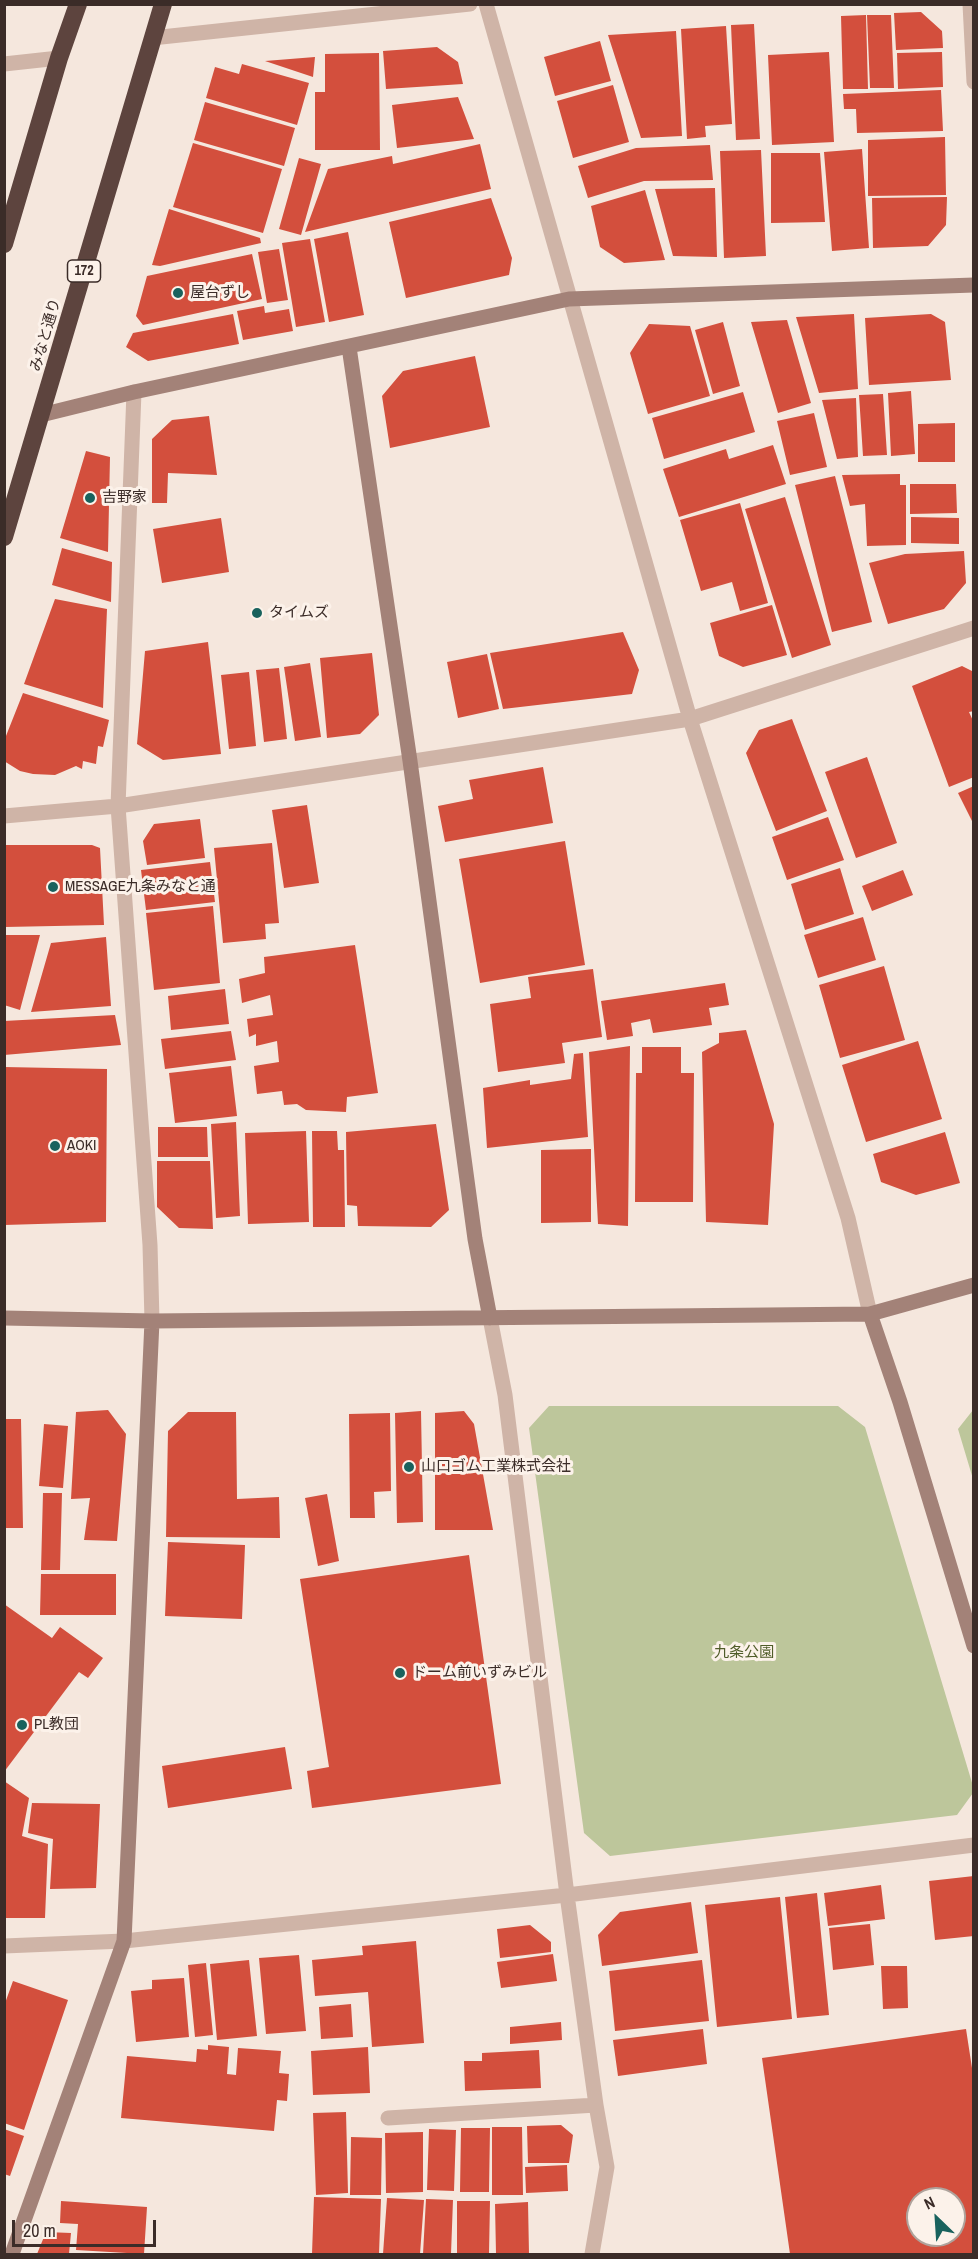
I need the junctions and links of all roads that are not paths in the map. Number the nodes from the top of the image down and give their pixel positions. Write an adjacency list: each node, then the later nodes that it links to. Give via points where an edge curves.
1 (78, 4): 7 (highway)
2 (163, 4): 6 (highway, みなと通り / 172)
3 (470, 4): 6 (street)
4 (486, 4): 12 (street)
5 (970, 4): 9 (street)
6 (152, 38): 15 (highway, みなと通り / 172)
7 (59, 58): 8 (street); 10 (highway)
8 (4, 64)
9 (974, 82)
10 (4, 244)
11 (974, 285): 12 (street)
12 (569, 299): 13 (street); 18 (street)
13 (349, 347): 14 (street); 19 (street)
14 (134, 392): 15 (street); 20 (street)
15 (41, 416): 16 (highway, みなと通り / 172)
16 (4, 537)
17 (974, 628): 18 (street)
18 (690, 719): 19 (street); 23 (street, via 848,1218)
19 (410, 761): 20 (street); 25 (street, via 475,1239)
20 (118, 806): 21 (street); 26 (street, via 150,1245)
21 (4, 816)
22 (974, 1285): 23 (street)
23 (870, 1314): 25 (street); 27 (street)
24 (4, 1318): 26 (street)
25 (490, 1318): 26 (street); 29 (street, via 505,1395)
26 (152, 1321): 30 (street)
27 (974, 1646)
28 (974, 1845): 29 (street)
29 (567, 1895): 30 (street); 32 (street)
30 (124, 1941): 31 (street); 34 (street)
31 (4, 1946)
32 (596, 2105): 33 (street); 35 (street, via 607,2168)
33 (388, 2118)
34 (12, 2254)
35 (592, 2254)

